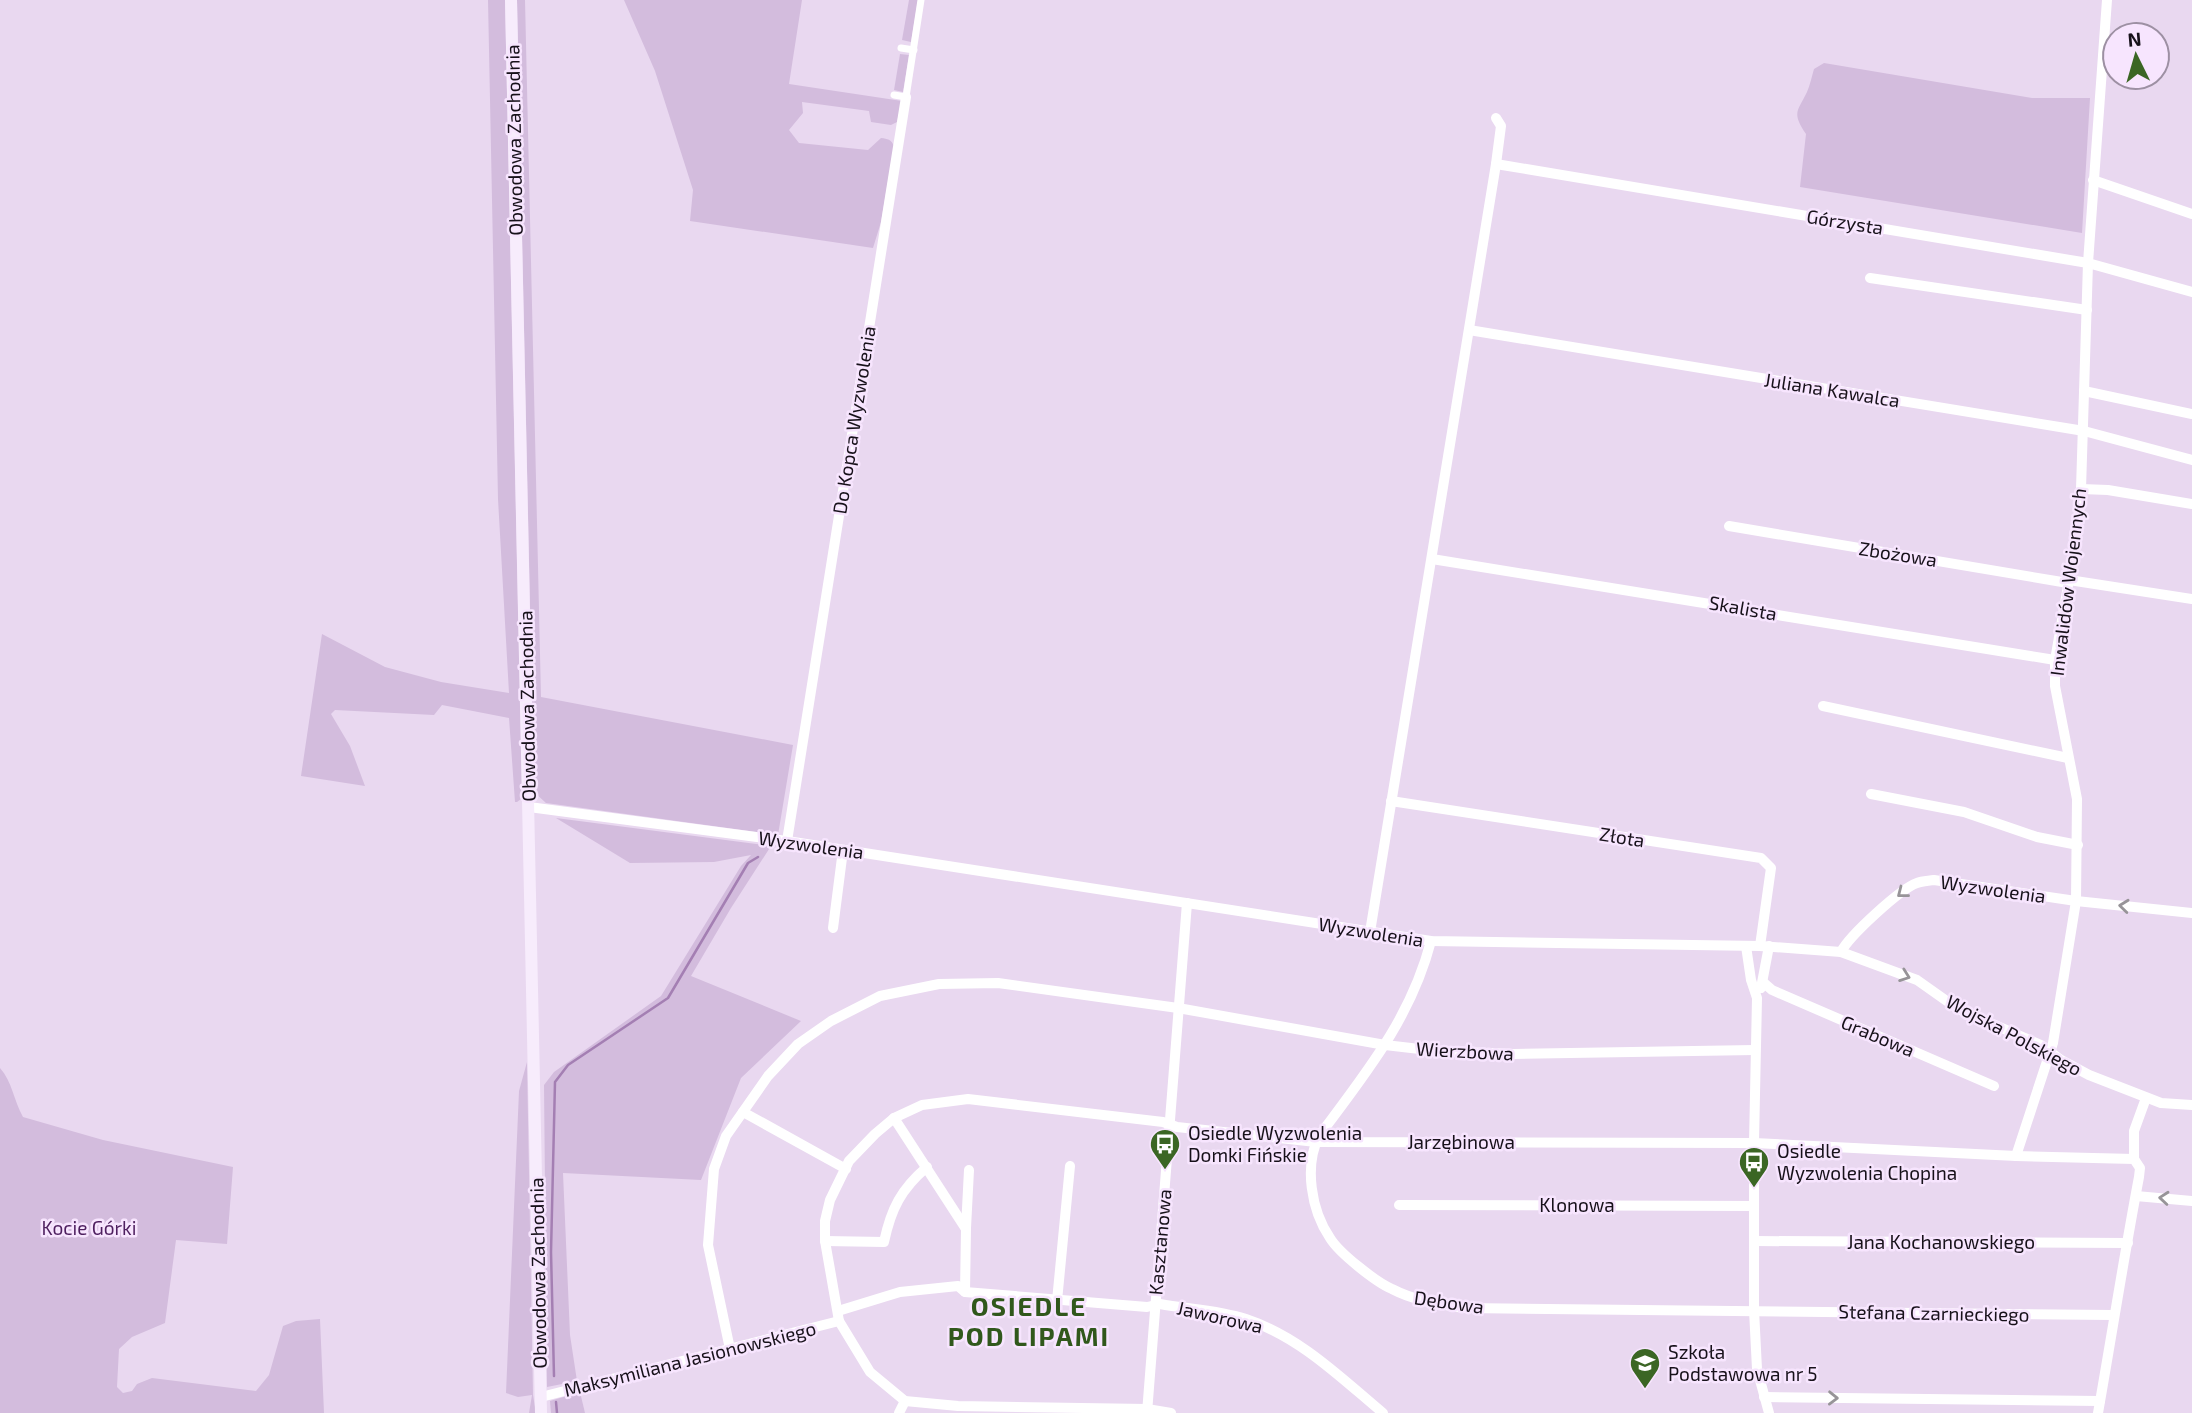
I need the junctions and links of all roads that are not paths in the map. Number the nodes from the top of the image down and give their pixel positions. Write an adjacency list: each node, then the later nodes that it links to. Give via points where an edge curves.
1 (511, 0): 32 (main road, Obwodowa Zachodnia)
2 (922, 0): 5 (street, Do Kopca Wyzwolenia)
3 (2107, 0): 10 (street, Inwalidów Wojennych)
4 (901, 48): 5 (street)
5 (914, 50): 7 (street, Do Kopca Wyzwolenia)
6 (894, 95): 7 (street)
7 (906, 97): 33 (street, Do Kopca Wyzwolenia)
8 (1496, 118): 9 (street, via 1501,126)
9 (1496, 164): 12 (street, Górzysta); 16 (street)
10 (2093, 180): 11 (street); 12 (street, Inwalidów Wojennych)
11 (2192, 214)
12 (2088, 263): 14 (street, Górzysta); 15 (street, Inwalidów Wojennych)
13 (1870, 278): 15 (street)
14 (2192, 292)
15 (2087, 310): 17 (street, Inwalidów Wojennych)
16 (1469, 330): 19 (street, Juliana Kawalca); 24 (street)
17 (2084, 391): 18 (street); 19 (street, Inwalidów Wojennych)
18 (2192, 414)
19 (2084, 431): 20 (street, Juliana Kawalca); 21 (street, Inwalidów Wojennych)
20 (2192, 460)
21 (2081, 489): 22 (street); 25 (street, Inwalidów Wojennych)
22 (2192, 503)
23 (1729, 526): 25 (street, Zbożowa)
24 (1432, 559): 27 (street, Skalista); 31 (street)
25 (2068, 581): 26 (street, Zbożowa); 27 (street, Inwalidów Wojennych)
26 (2192, 599)
27 (2055, 660): 29 (street, Inwalidów Wojennych)
28 (1823, 706): 29 (street)
29 (2068, 758): 34 (street, Inwalidów Wojennych, via 2077,799)
30 (1871, 793): 34 (street, via 1964,812 2037,837)
31 (1391, 801): 40 (street); 43 (street, Złota, via 1761,858 1771,868)
32 (529, 807): 33 (street, Wyzwolenia); 80 (main road, Obwodowa Zachodnia)
33 (787, 841): 35 (street, Wyzwolenia)
34 (2078, 845): 36 (street, Inwalidów Wojennych)
35 (843, 850): 37 (street, Wyzwolenia); 39 (street)
36 (2076, 901): 38 (street, Wyzwolenia, one-way to 36); 44 (street, Wyzwolenia, one-way to 44, via 1934,880 1915,883 1846,942); 50 (street, Inwalidów Wojennych)
37 (1187, 903): 40 (street, Wyzwolenia); 47 (street, Kasztanowa)
38 (2192, 914)
39 (833, 928)
40 (1370, 932): 41 (street, Wyzwolenia)
41 (1431, 941): 42 (street, Wyzwolenia); 48 (street, Dębowa, via 1418,984)
42 (1746, 946): 43 (street, Wyzwolenia); 46 (street)
43 (1765, 946): 44 (street, Wyzwolenia); 45 (street)
44 (1841, 952): 50 (street, Wojska Polskiego, one-way to 50, via 1917,980 1958,1009)
45 (1764, 983): 46 (street); 51 (street, Grabowa)
46 (1757, 998): 49 (street)
47 (1178, 1008): 48 (street, Wierzbowa); 54 (street, Wierzbowa, via 998,984 939,984 880,996 798,1044); 56 (street, Kasztanowa)
48 (1385, 1045): 49 (street, Wierzbowa, via 1514,1054); 57 (street, Dębowa)
49 (1755, 1049): 58 (street)
50 (2051, 1052): 52 (street, Wojska Polskiego, via 2089,1075); 59 (street, Inwalidów Wojennych)
51 (1994, 1086)
52 (2146, 1098): 53 (street, Wojska Polskiego); 60 (street, via 2134,1131)
53 (2192, 1105)
54 (743, 1112): 63 (street); 79 (street, Wierzbowa, via 726,1136 714,1169 708,1245)
55 (894, 1118): 56 (street, Jarzębinowa, via 922,1105 968,1099); 62 (street); 63 (street, Jarzębinowa)
56 (1169, 1124): 57 (street, Jarzębinowa); 75 (street, Kasztanowa)
57 (1316, 1143): 58 (street, Jarzębinowa); 76 (street, Dębowa, via 1312,1197 1330,1239 1370,1276 1409,1297 1464,1308)
58 (1754, 1143): 59 (street, Jarzębinowa); 68 (street)
59 (2016, 1156): 60 (street, Jarzębinowa)
60 (2134, 1159): 65 (street, via 2140,1168)
61 (1070, 1166): 74 (street)
62 (927, 1167): 69 (street); 70 (street, via 898,1199 884,1242)
63 (846, 1168): 70 (street, Jarzębinowa, via 830,1200)
64 (969, 1170): 69 (street)
65 (2136, 1196): 66 (street, one-way to 65); 72 (street)
66 (2192, 1201)
67 (1399, 1205): 68 (street, Klonowa)
68 (1754, 1206): 71 (street)
69 (966, 1229): 73 (street)
70 (825, 1241): 78 (street, Jarzębinowa)
71 (1755, 1241): 72 (street, Jana Kochanowskiego); 76 (street)
72 (2128, 1243): 77 (street)
73 (965, 1292): 74 (street, Jaworowa); 78 (street, Maksymiliana Jasionowskiego, via 958,1286 900,1292)
74 (1057, 1301): 75 (street, Jaworowa)
75 (1154, 1305): 84 (street, Kasztanowa); 88 (street, Jaworowa, via 1243,1318 1280,1332)
76 (1754, 1310): 77 (street, Stefana Czarnieckiego); 81 (street, via 1757,1369)
77 (2113, 1315): 83 (street)
78 (839, 1316): 79 (street, Maksymiliana Jasionowskiego); 82 (street, via 870,1372)
79 (730, 1349): 80 (street, Maksymiliana Jasionowskiego)
80 (541, 1397): 85 (main road, Obwodowa Zachodnia)
81 (1764, 1397): 83 (street, one-way to 83); 89 (street)
82 (905, 1401): 84 (street); 86 (street)
83 (2100, 1401): 90 (street)
84 (1147, 1411): 87 (street)
85 (541, 1413)
86 (900, 1413)
87 (1171, 1413)
88 (1383, 1413)
89 (1769, 1413)
90 (2098, 1413)

